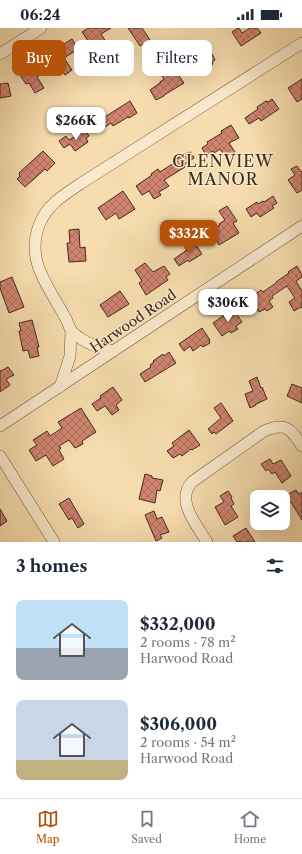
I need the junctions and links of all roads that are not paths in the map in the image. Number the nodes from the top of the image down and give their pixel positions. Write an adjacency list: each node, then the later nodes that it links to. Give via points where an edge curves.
1 (41, 28): 3 (street)
2 (302, 43): 5 (street, via 80,184 47,210 36,237 36,259 44,280)
3 (0, 54)
4 (302, 226): 6 (street, Harwood Road)
5 (71, 330): 6 (street, via 90,344); 7 (street, via 70,356)
6 (114, 350): 7 (street, Harwood Road)
7 (60, 387): 8 (street, Harwood Road)
8 (0, 426)
9 (301, 441): 12 (street, via 290,430 281,427 264,431 192,482 186,491 186,504)
10 (0, 456): 11 (street)
11 (54, 542)
12 (207, 542)

